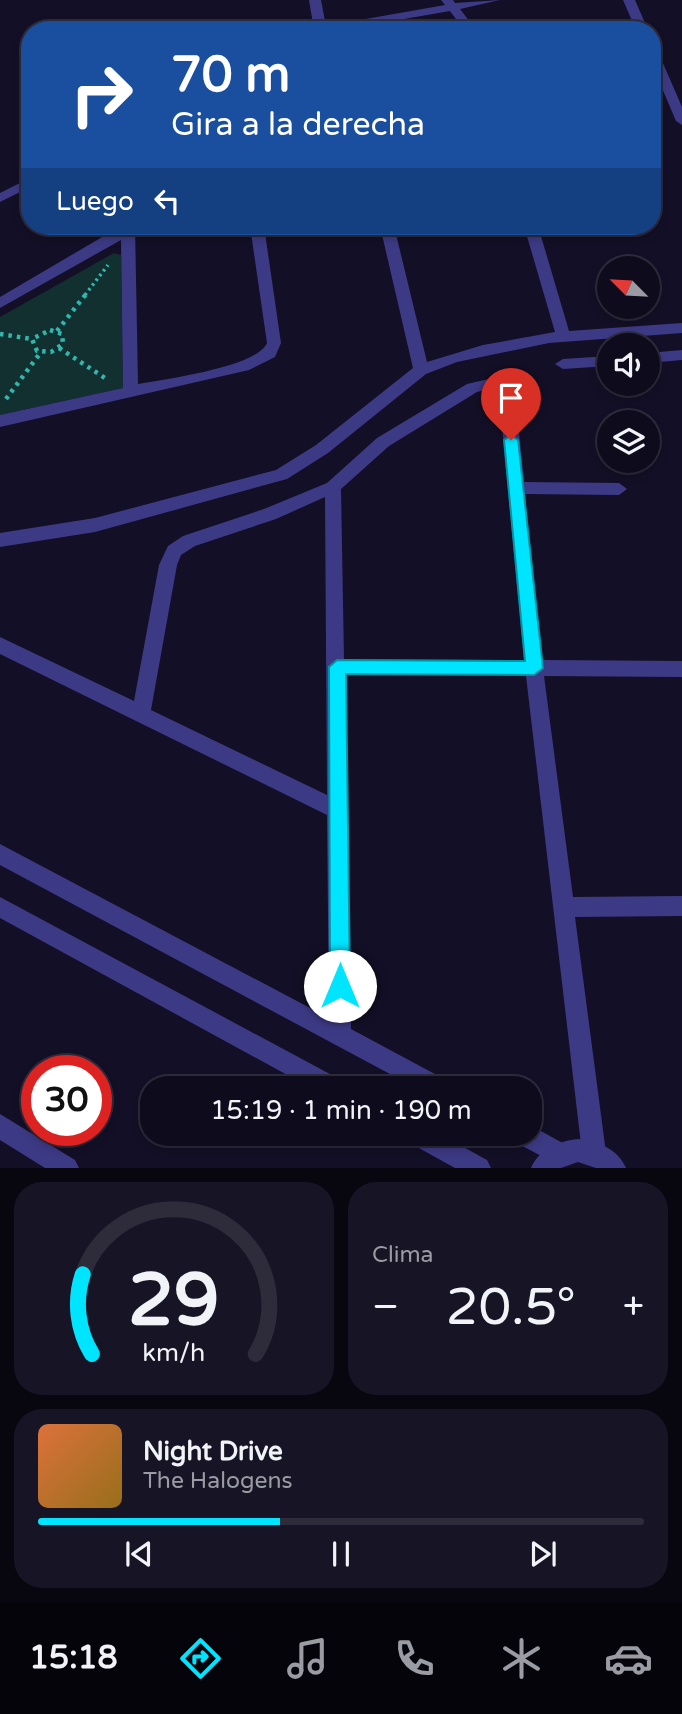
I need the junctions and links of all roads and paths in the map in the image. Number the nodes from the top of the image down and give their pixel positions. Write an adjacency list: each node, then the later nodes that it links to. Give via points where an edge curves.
1 (315, 0): 5 (street)
2 (494, 0): 4 (street)
3 (629, 0): 8 (street)
4 (449, 3): 6 (street); 7 (street)
5 (319, 21)
6 (371, 21)
7 (463, 21)
8 (638, 21)
9 (661, 72): 10 (street)
10 (682, 121)
11 (21, 187): 12 (street)
12 (0, 198)
13 (116, 235): 19 (street)
14 (128, 235): 33 (street)
15 (258, 235): 33 (street, via 274,343 270,353 249,365)
16 (389, 235): 31 (street)
17 (534, 235): 23 (street)
18 (99, 263): 21 (path, via 112,257)
19 (0, 303)
20 (682, 328): 23 (street)
21 (57, 331): 24 (path, via 42,331); 25 (path, via 64,339)
22 (0, 334): 24 (path)
23 (563, 335): 31 (street, via 443,360)
24 (32, 339): 26 (path, via 33,348)
25 (59, 348): 26 (path); 32 (path)
26 (41, 352): 34 (path)
27 (682, 355): 28 (street)
28 (660, 357)
29 (597, 362): 30 (street)
30 (563, 365)
31 (421, 370): 39 (street, via 322,449 281,475 95,525)
32 (109, 381)
33 (131, 393): 35 (street)
34 (0, 408)
35 (0, 421)
36 (333, 487): 37 (street, via 383,442 472,388 493,383 507,393); 41 (street); 44 (street, via 189,541 174,551)
37 (515, 488): 38 (street); 42 (street)
38 (619, 489)
39 (0, 540)
40 (0, 645): 44 (street)
41 (337, 667): 42 (street); 45 (street)
42 (534, 668): 43 (street); 49 (street)
43 (682, 669)
44 (141, 714): 45 (street)
45 (339, 811): 50 (street)
46 (0, 854): 50 (street)
47 (682, 906): 49 (street)
48 (0, 907): 51 (street)
49 (564, 907): 56 (street)
50 (340, 1036): 52 (street)
51 (311, 1076)
52 (415, 1076)
53 (5, 1134): 58 (street)
54 (438, 1146): 59 (street)
55 (536, 1146): 57 (street)
56 (594, 1153): 57 (street, via 583,1150); 60 (street)
57 (552, 1161)
58 (67, 1168)
59 (479, 1168)
60 (614, 1168)

